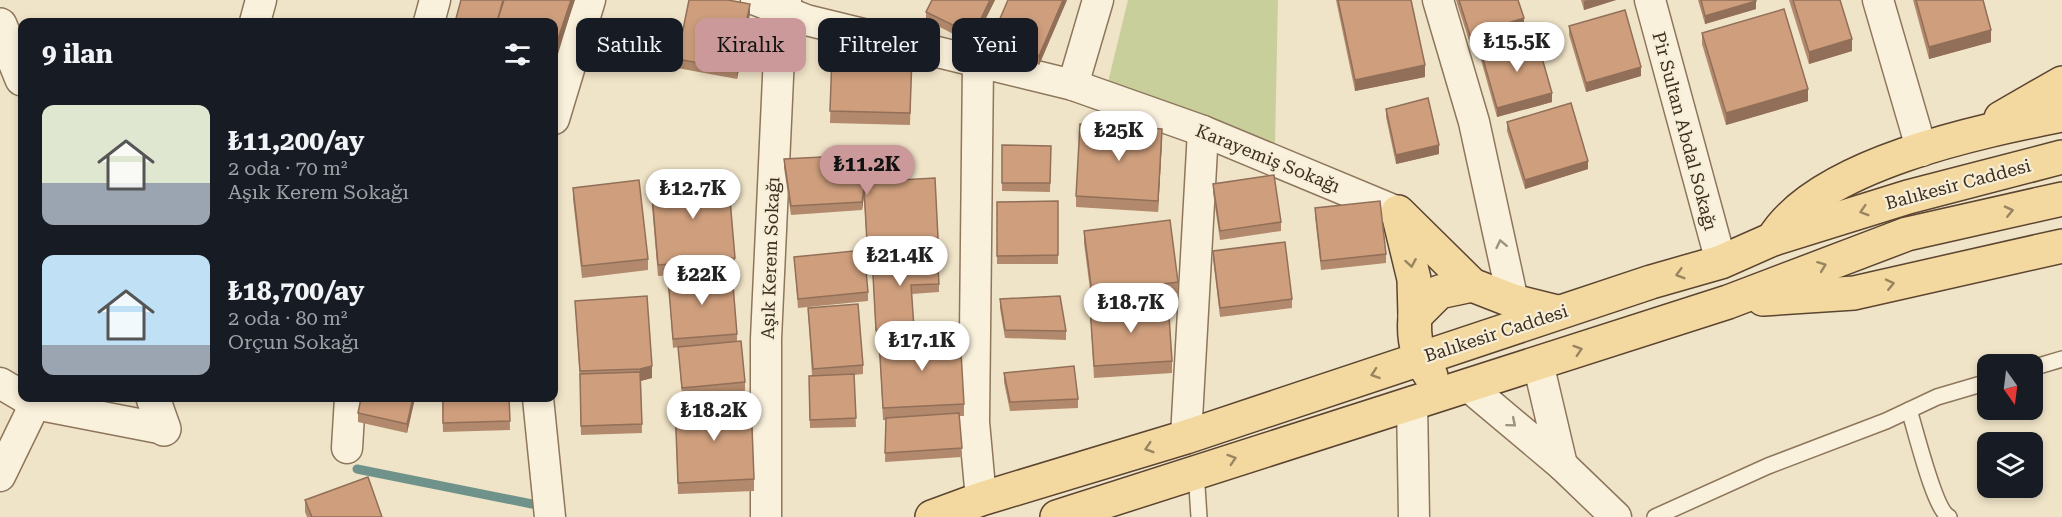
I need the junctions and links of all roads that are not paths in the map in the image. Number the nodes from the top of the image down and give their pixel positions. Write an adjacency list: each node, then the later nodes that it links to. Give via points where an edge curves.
1 (261, 0): 9 (street)
2 (435, 0): 10 (street)
3 (590, 0): 16 (street)
4 (1098, 0): 15 (street)
5 (1438, 0): 28 (street, one-way to 5, via 1474,122)
6 (1650, 0): 26 (street, Pir Sultan Abdal Sokağı)
7 (1878, 0): 20 (street)
8 (774, 4): 11 (street, Karayemiş Sokağı); 56 (street, Aşık Kerem Sokağı)
9 (256, 18)
10 (430, 18)
11 (952, 56)
12 (978, 72): 53 (street, via 974,422)
13 (1014, 72): 15 (street, Karayemiş Sokağı)
14 (2062, 83): 19 (main road)
15 (1073, 85): 18 (street, Karayemiş Sokağı)
16 (558, 106)
17 (2062, 115): 19 (main road)
18 (1203, 131): 23 (street, Karayemiş Sokağı); 48 (street)
19 (1977, 132): 20 (main road)
20 (1922, 151): 24 (main road, via 1860,172 1818,193 1783,221)
21 (2062, 157): 24 (main road, Balıkesir Caddesi, one-way to 24, via 1908,197)
22 (2062, 199): 29 (main road, Balıkesir Caddesi, one-way to 22, via 1907,234)
23 (1398, 212): 27 (main road); 31 (main road, one-way to 31, via 1414,279)
24 (1773, 239): 26 (main road, Balıkesir Caddesi)
25 (2062, 246): 29 (main road, one-way to 25, via 1854,293)
26 (1721, 262): 30 (main road, Balıkesir Caddesi, one-way to 30)
27 (1472, 285): 28 (main road); 31 (main road, via 1439,292)
28 (1513, 301): 30 (main road)
29 (1728, 302): 34 (main road, Balıkesir Caddesi, one-way to 29)
30 (1557, 312): 32 (main road, Balıkesir Caddesi)
31 (1414, 316): 32 (main road, via 1413,335)
32 (1419, 359): 38 (main road, via 1432,379); 48 (main road, Balıkesir Caddesi, one-way to 48)
33 (2062, 359): 35 (lane)
34 (1538, 363): 38 (main road, Balıkesir Caddesi); 50 (street)
35 (2043, 365)
36 (0, 383): 39 (street)
37 (1977, 385): 46 (lane)
38 (1468, 386): 45 (main road, Balıkesir Caddesi); 50 (street, one-way to 50)
39 (18, 394)
40 (26, 402): 52 (street)
41 (41, 402): 47 (street)
42 (154, 402): 47 (street)
43 (350, 402): 49 (street)
44 (538, 402): 55 (street)
45 (1412, 402): 51 (main road, Balıkesir Caddesi, one-way to 45); 60 (street)
46 (1910, 410): 61 (lane, via 1768,466); 62 (lane, via 1933,490)
47 (164, 429)
48 (1186, 437): 53 (main road, Balıkesir Caddesi, one-way to 53)
49 (347, 448)
50 (1562, 465): 54 (street)
51 (1196, 471): 58 (main road, Balıkesir Caddesi); 59 (lane)
52 (0, 476)
53 (981, 499): 57 (main road, Balıkesir Caddesi)
54 (1607, 514)
55 (550, 517)
56 (766, 517)
57 (932, 517)
58 (1057, 517)
59 (1199, 517)
60 (1414, 517)
61 (1655, 517)
62 (1949, 517)

